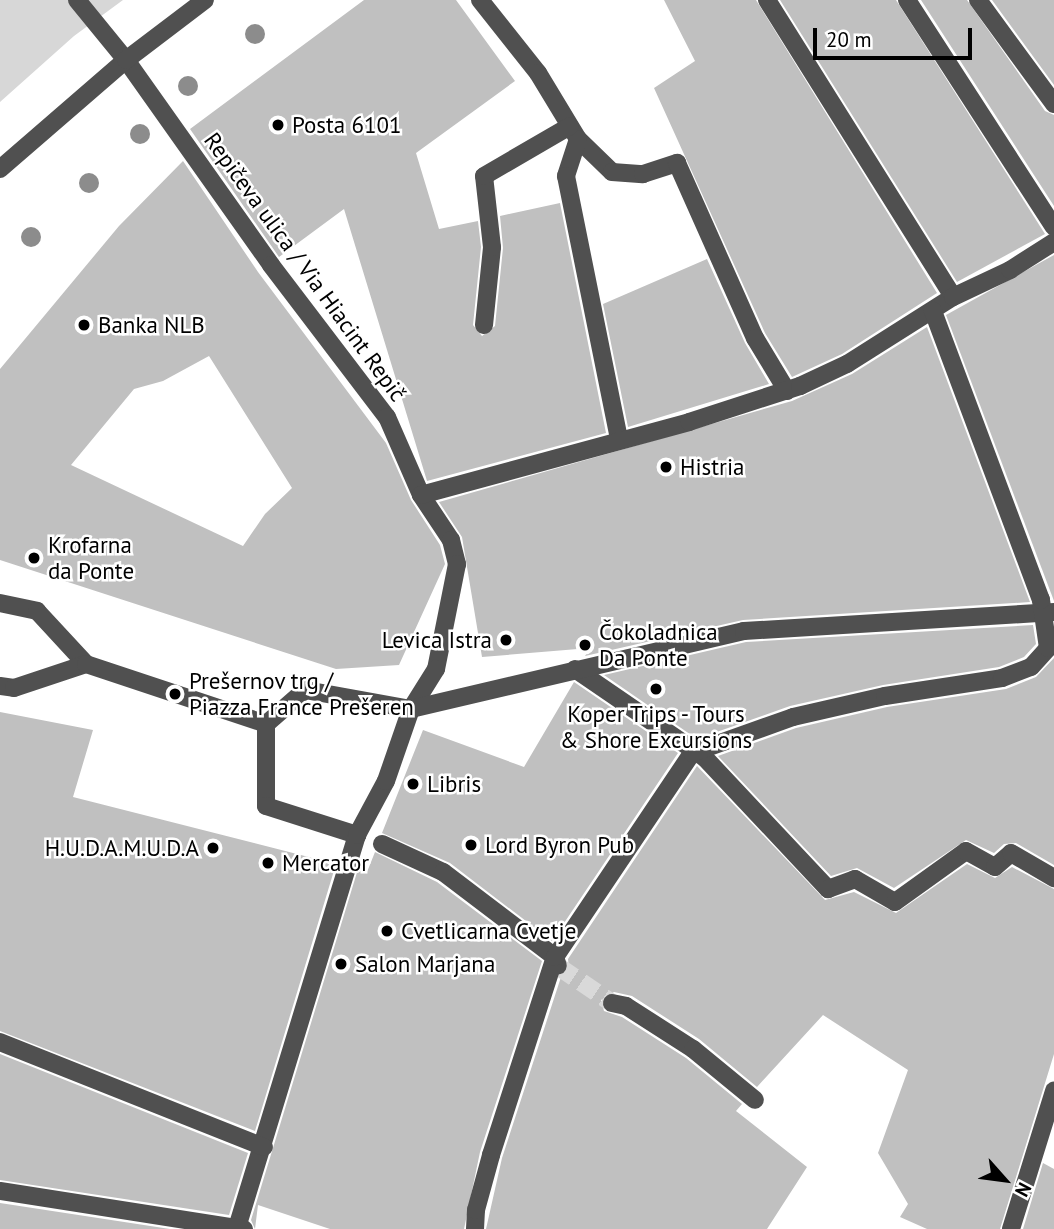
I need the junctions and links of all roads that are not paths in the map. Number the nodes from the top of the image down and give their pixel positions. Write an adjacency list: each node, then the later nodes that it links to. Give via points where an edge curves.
1 (77, 0): 7 (street, Repičeva ulica / Via Hiacint Repič)
2 (205, 0): 7 (street)
3 (480, 0): 9 (street, via 538,73)
4 (767, 0): 13 (street)
5 (907, 0): 11 (street)
6 (978, 0): 8 (street)
7 (126, 60): 10 (street); 18 (street, Repičeva ulica / Via Hiacint Repič, via 264,255 387,417)
8 (1054, 104)
9 (574, 133): 15 (street, via 484,176 492,247); 16 (street, via 612,172 643,174 677,163 755,338); 17 (street, via 566,176)
10 (0, 169)
11 (1054, 227)
12 (1054, 242): 13 (street, via 1010,270)
13 (953, 297): 14 (street)
14 (933, 311): 16 (street, via 847,364); 20 (street)
15 (484, 325)
16 (787, 391): 17 (street)
17 (619, 438): 18 (street)
18 (421, 495): 24 (street, Repičeva ulica / Via Hiacint Repič, via 451,540 457,564 436,669)
19 (0, 603): 21 (street, via 37,611)
20 (1048, 613): 22 (street, via 744,631); 26 (street, via 1048,648 1022,671 793,717)
21 (86, 664): 23 (street, via 14,688); 25 (street)
22 (575, 669): 24 (street); 26 (street)
23 (0, 686)
24 (411, 709): 25 (street, via 305,690); 27 (street, via 386,781)
25 (266, 724): 27 (street, via 266,806)
26 (692, 752): 29 (street, via 705,758 828,889 855,879 895,902 966,850 995,867 1011,853); 30 (street)
27 (357, 835): 35 (street)
28 (382, 844): 30 (street, via 443,872)
29 (1054, 877)
30 (557, 962): 39 (street, via 491,1155 475,1210)
31 (611, 1003): 34 (street, via 626,1006 693,1049)
32 (0, 1042): 35 (street)
33 (1054, 1091): 40 (street)
34 (755, 1100)
35 (264, 1147): 38 (street)
36 (0, 1191): 37 (street)
37 (192, 1225): 38 (street)
38 (241, 1228)
39 (475, 1229)
40 (1010, 1229)

